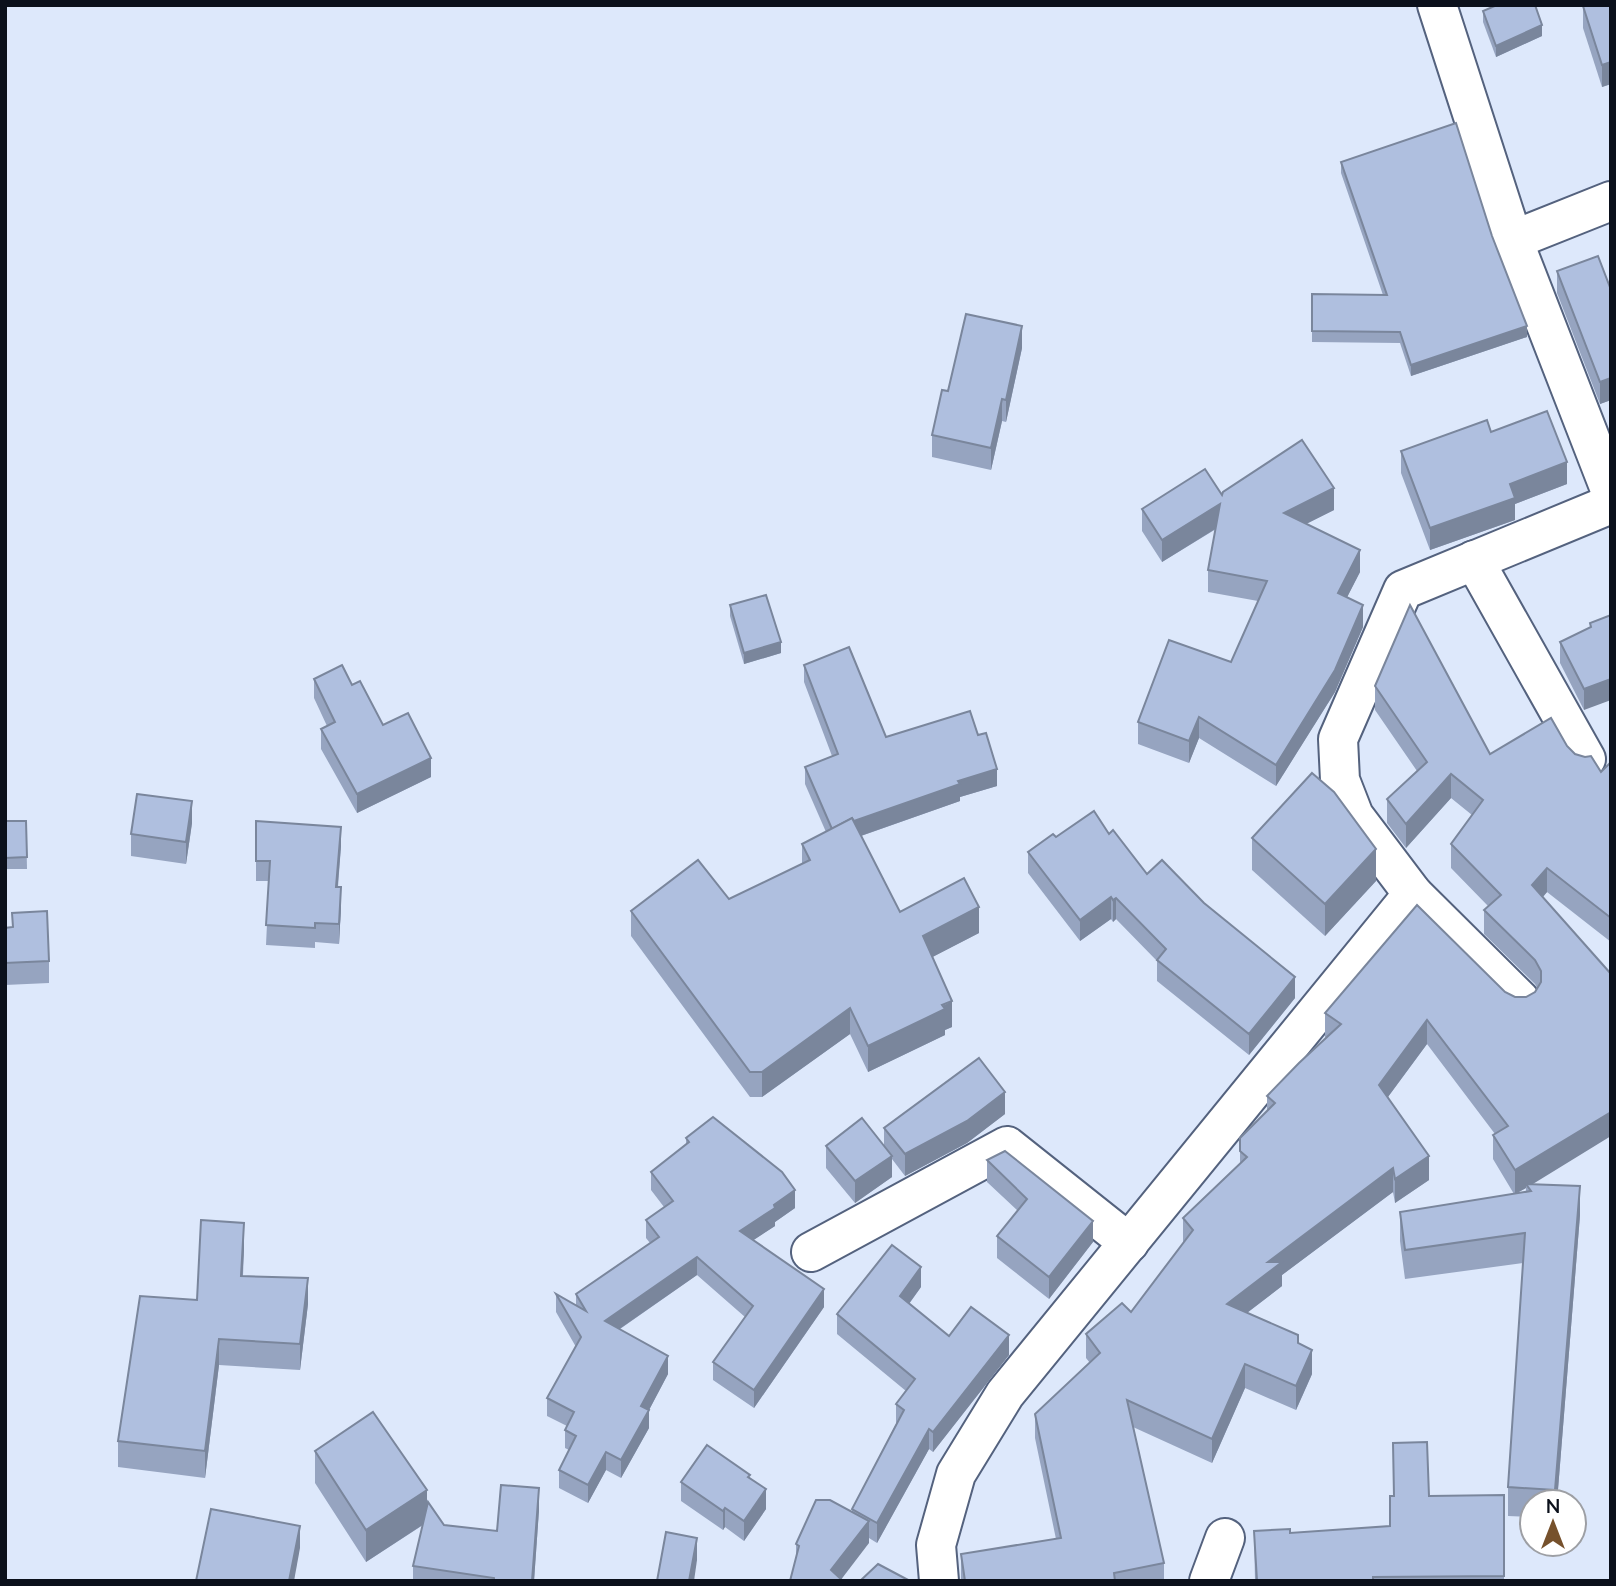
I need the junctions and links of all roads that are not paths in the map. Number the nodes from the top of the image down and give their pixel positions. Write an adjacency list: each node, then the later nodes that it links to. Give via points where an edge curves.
1 (1437, 5): 3 (street)
2 (1611, 201): 3 (street)
3 (1513, 240): 4 (street)
4 (1611, 492)
5 (1611, 504): 6 (street)
6 (1474, 560): 7 (street); 8 (street, via 1403,590 1338,739 1340,780 1354,816)
7 (1586, 759)
8 (1413, 894): 9 (street); 10 (street)
9 (1520, 1000)
10 (1129, 1243): 11 (street, via 1007,1146); 13 (street, via 1004,1394 956,1474 936,1545)
11 (811, 1252)
12 (1225, 1538): 14 (street)
13 (939, 1581)
14 (1209, 1581)

